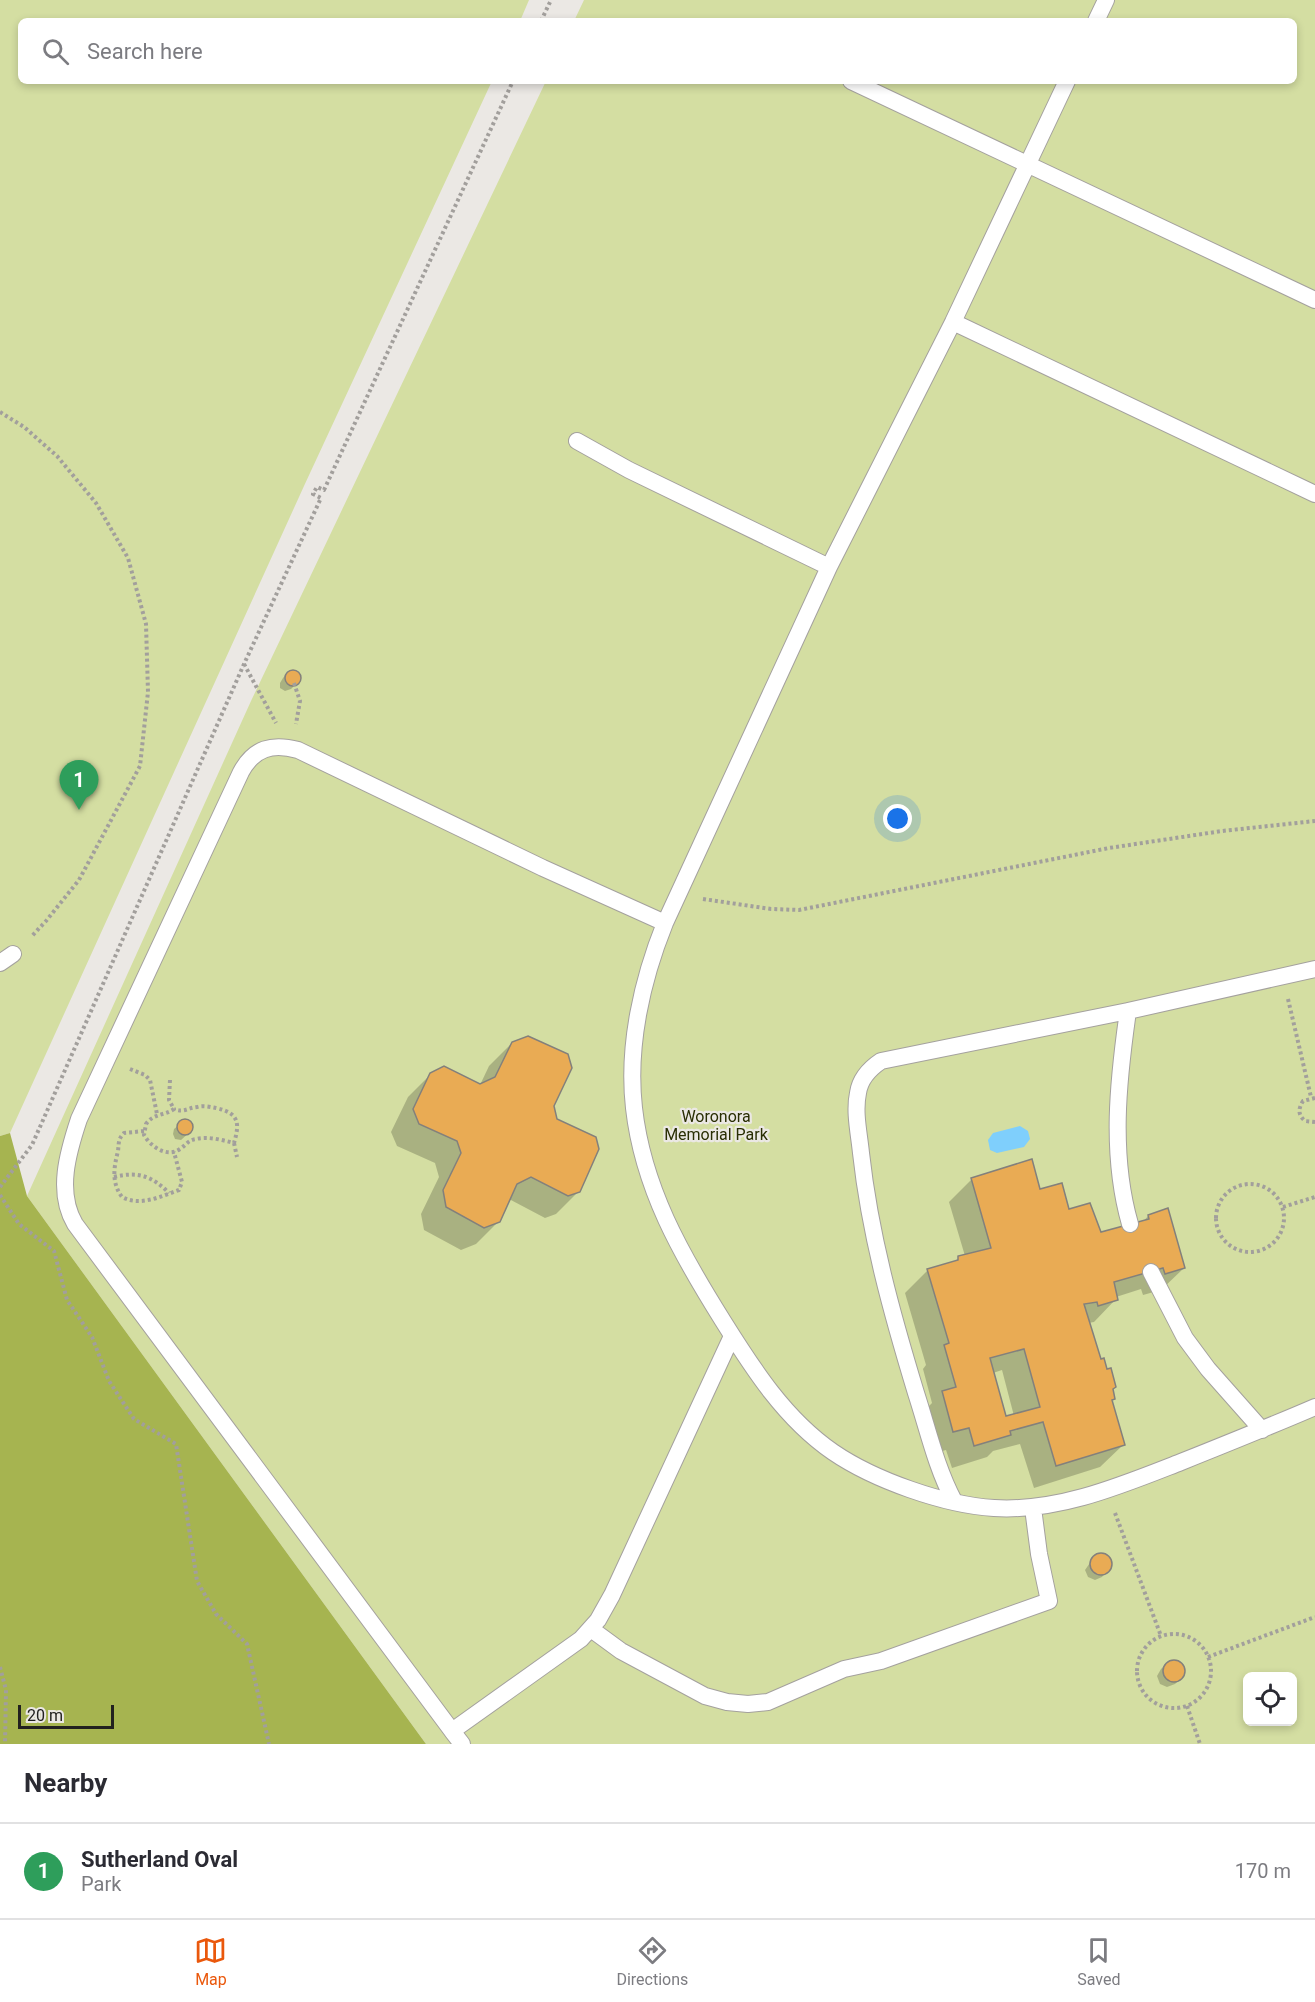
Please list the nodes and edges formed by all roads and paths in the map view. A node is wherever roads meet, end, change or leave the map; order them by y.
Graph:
1 (551, 0) edge
2 (1106, 0) edge
3 (542, 18) edge
4 (1097, 18) edge
5 (512, 84) edge
6 (857, 84) edge
7 (1066, 84) edge
8 (1028, 164) junction
9 (1315, 300) edge
10 (952, 322) junction
11 (0, 412) edge
12 (578, 441) dead end
13 (1315, 494) edge
14 (829, 567) junction
15 (244, 664) junction
16 (294, 683) dead end
17 (288, 748) junction
18 (1315, 821) edge
19 (678, 895) junction
20 (665, 923) junction
21 (7, 959) edge
22 (1315, 969) edge
23 (1282, 976) junction
24 (1128, 1011) junction
25 (108, 1057) junction
26 (170, 1080) dead end
27 (1313, 1097) edge
28 (174, 1109) junction
29 (157, 1114) junction
30 (1315, 1122) edge
31 (144, 1131) junction
32 (234, 1143) junction
33 (174, 1152) junction
34 (237, 1157) dead end
35 (114, 1177) junction
36 (0, 1187) edge
37 (170, 1193) junction
38 (0, 1194) edge
39 (1315, 1197) edge
40 (1282, 1207) junction
41 (1130, 1224) dead end
42 (1151, 1272) dead end
43 (732, 1335) junction
44 (1315, 1407) edge
45 (1262, 1430) junction
46 (1106, 1489) junction
47 (954, 1501) junction
48 (1034, 1508) junction
49 (1315, 1617) edge
50 (591, 1629) junction
51 (1161, 1636) junction
52 (1209, 1657) junction
53 (0, 1667) edge
54 (1186, 1706) junction
55 (457, 1737) edge
56 (5, 1744) edge
57 (269, 1744) edge
58 (1200, 1744) edge

1 - 3 path
2 - 4 lane
5 - 15 path
6 - 8 lane
7 - 8 lane
8 - 9 lane
8 - 10 lane
10 - 13 lane
10 - 14 lane
11 - 21 path
12 - 14 lane
14 - 19 lane
15 - 17 path
15 - 36 path
16 - 17 path
17 - 20 lane
17 - 25 lane
18 - 19 path
19 - 20 lane
20 - 43 lane
22 - 23 lane
23 - 24 lane
23 - 27 path
24 - 41 lane
24 - 47 lane
25 - 29 path
25 - 55 lane
26 - 28 path
27 - 30 path
28 - 29 path
28 - 32 path
29 - 31 path
31 - 33 path
31 - 35 path
32 - 33 path
32 - 34 path
33 - 37 path
35 - 37 path
35 - 37 path
38 - 57 path
39 - 40 path
40 - 40 path
42 - 45 lane
43 - 47 lane
43 - 50 lane
44 - 45 lane
45 - 46 lane
46 - 48 lane
46 - 51 path
47 - 48 lane
48 - 50 lane
49 - 52 path
50 - 55 lane
51 - 52 path
51 - 54 path
52 - 54 path
53 - 56 path
54 - 58 path

